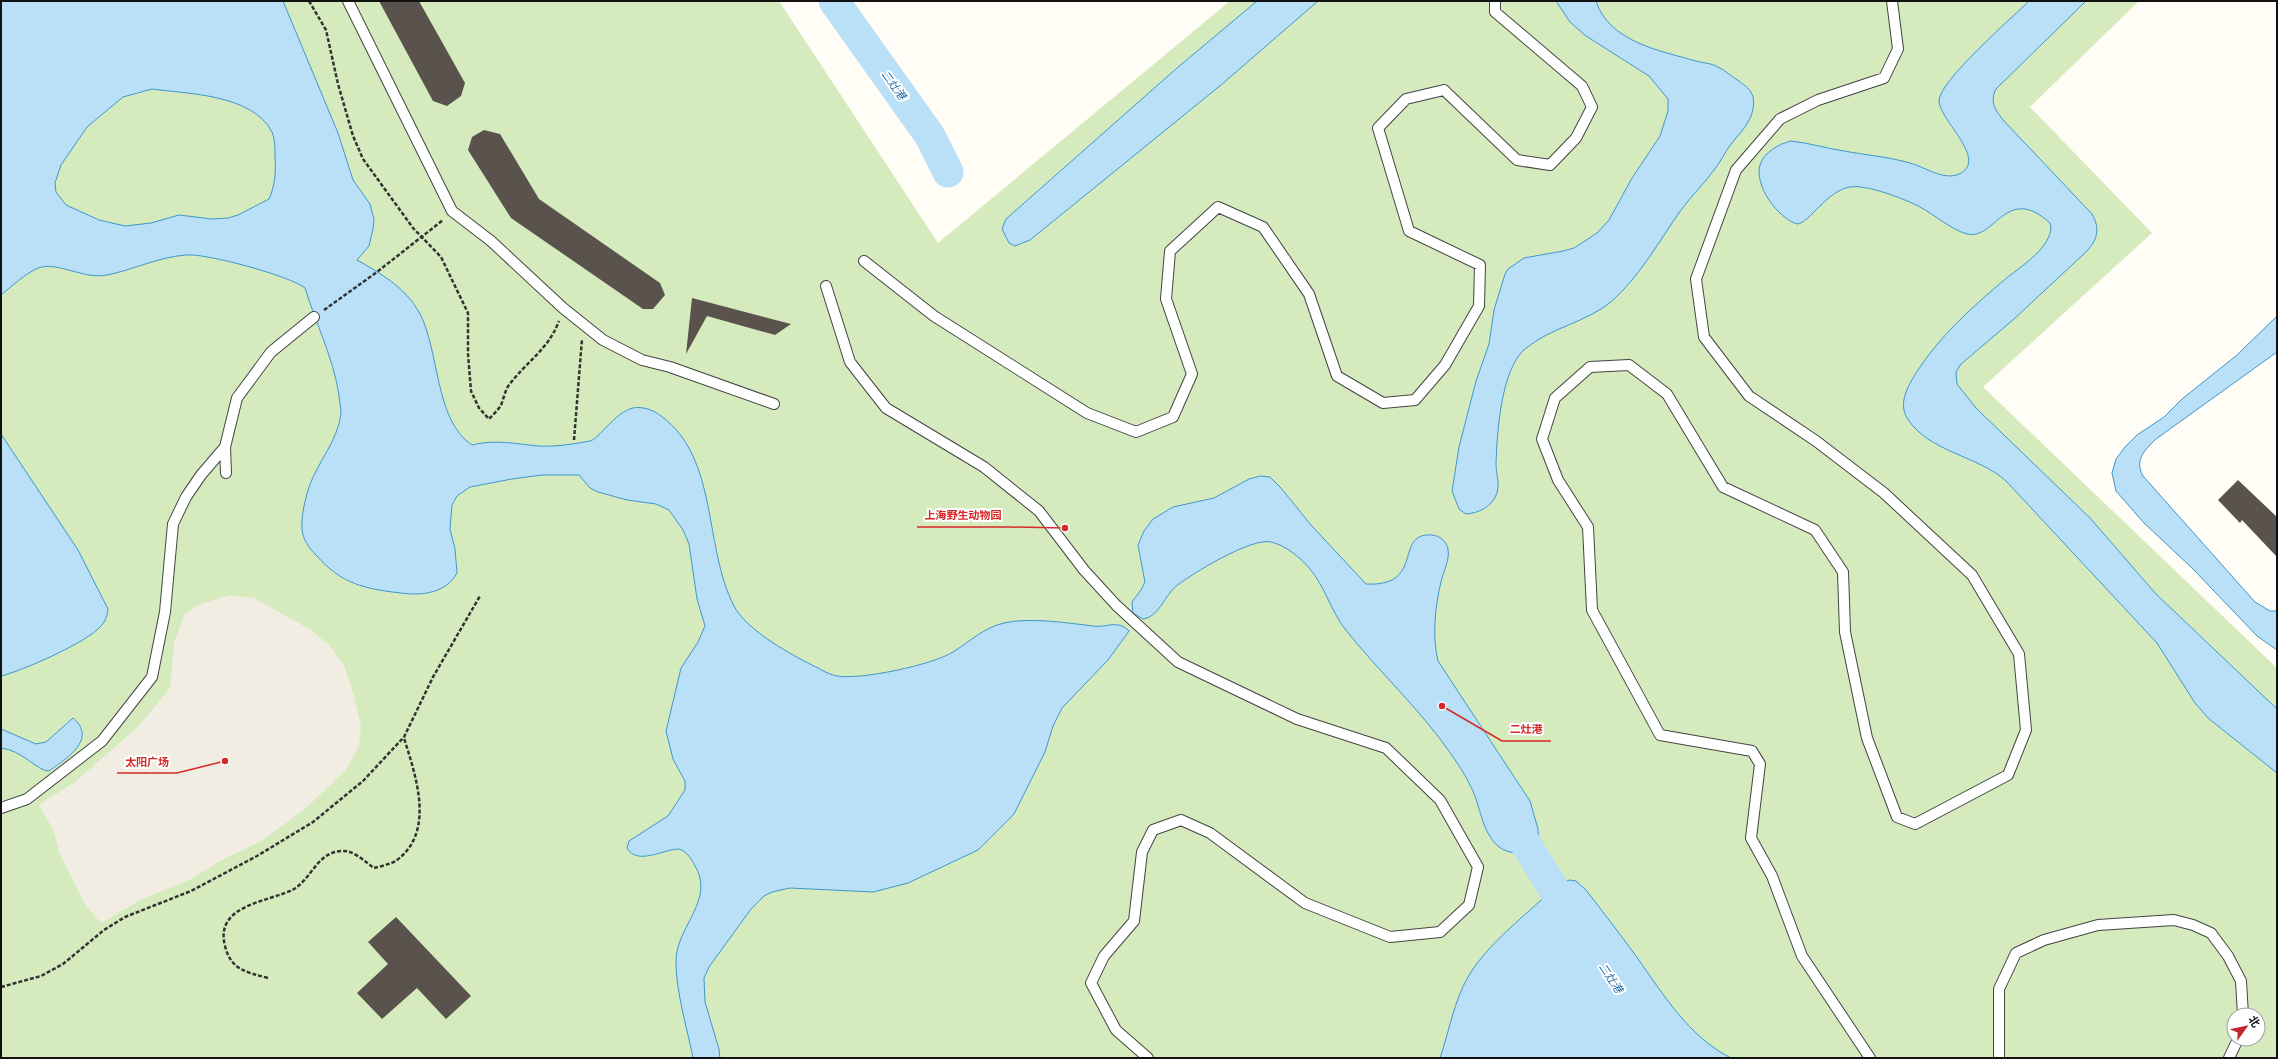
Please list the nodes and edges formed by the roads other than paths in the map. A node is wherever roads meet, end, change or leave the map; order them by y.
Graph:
1 (348, 1) edge
2 (1495, 1) edge
3 (1892, 1) edge
4 (864, 261) dead end
5 (826, 286) dead end
6 (314, 317) road end
7 (774, 404) dead end
8 (225, 447) junction
9 (226, 473) dead end
10 (1, 808) edge
11 (2242, 1007) edge
12 (2234, 1047) edge
13 (1148, 1058) edge
14 (1870, 1058) edge
15 (1999, 1058) edge
16 (2229, 1058) edge

1 - 7 lane
2 - 4 lane
3 - 14 lane
5 - 13 lane
6 - 8 lane
8 - 9 lane
8 - 10 lane
11 - 15 lane
12 - 16 lane

